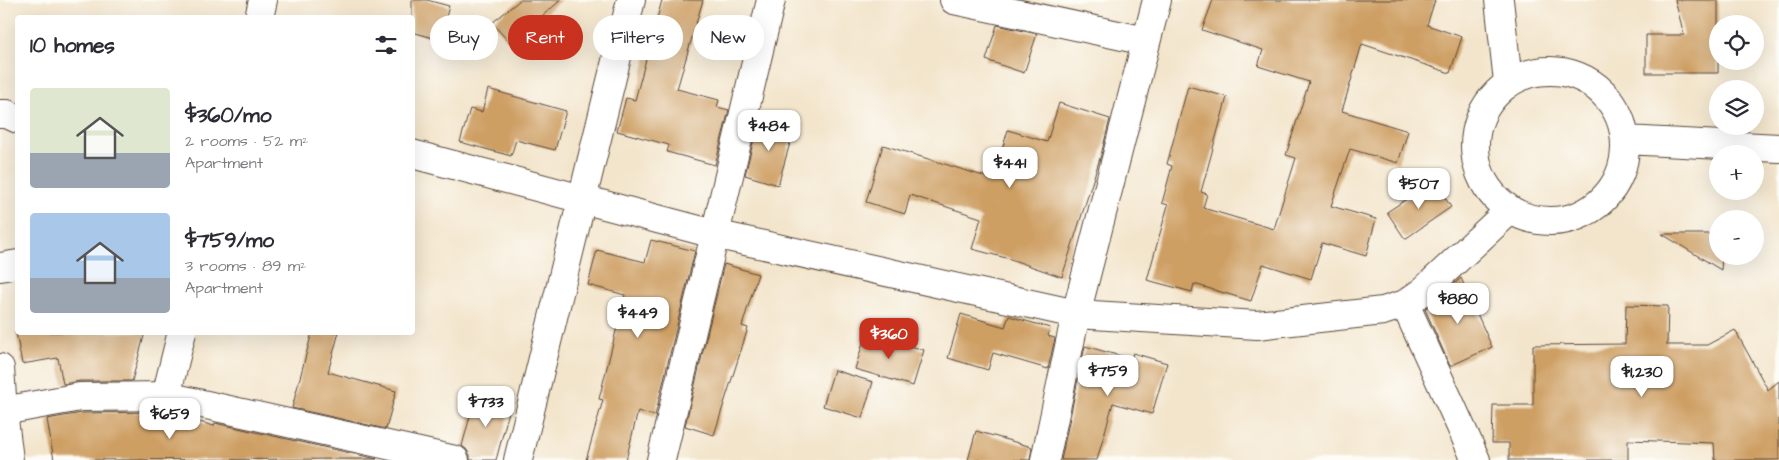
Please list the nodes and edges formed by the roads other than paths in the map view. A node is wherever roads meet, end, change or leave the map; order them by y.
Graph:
1 (263, 0) edge
2 (631, 0) edge
3 (771, 0) edge
4 (954, 0) edge
5 (1157, 0) edge
6 (1499, 0) edge
7 (260, 15) edge
8 (1146, 42) junction
9 (1508, 82) junction
10 (0, 114) edge
11 (15, 118) edge
12 (1625, 140) junction
13 (1779, 148) edge
14 (415, 155) edge
15 (581, 200) junction
16 (1510, 210) junction
17 (714, 234) junction
18 (15, 264) edge
19 (0, 267) edge
20 (1405, 304) junction
21 (1076, 314) junction
22 (181, 335) edge
23 (0, 368) edge
24 (166, 396) junction
25 (3, 411) junction
26 (9, 460) edge
27 (455, 460) edge
28 (518, 460) edge
29 (661, 460) edge
30 (1045, 460) edge
31 (1476, 460) edge

1 - 7 street
2 - 15 street
3 - 17 street
4 - 8 street
5 - 8 street
6 - 9 street
8 - 21 street
9 - 12 street
9 - 16 street
10 - 11 street
12 - 13 street
12 - 16 street
14 - 15 street
15 - 17 street
15 - 28 street
16 - 20 street
17 - 21 street
17 - 29 street
18 - 19 street
20 - 21 street
20 - 31 street
21 - 30 street
22 - 24 street
23 - 25 street
24 - 25 street
24 - 27 street
25 - 26 street

